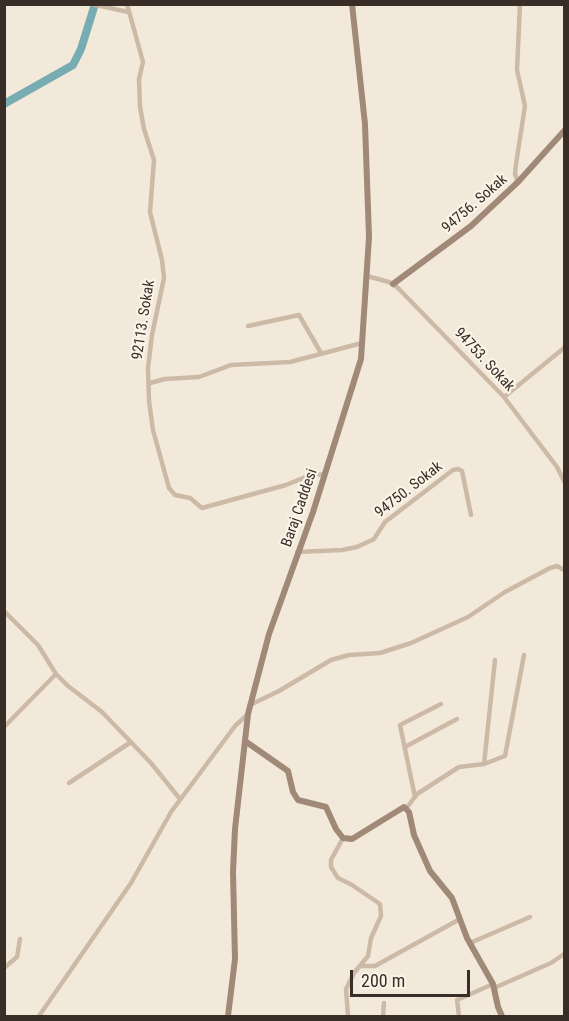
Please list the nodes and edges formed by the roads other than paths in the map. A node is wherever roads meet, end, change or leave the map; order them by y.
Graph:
1 (92, 4) edge
2 (127, 4) edge
3 (352, 4) edge
4 (520, 4) edge
5 (104, 6) edge
6 (128, 12) junction
7 (564, 131) edge
8 (518, 182) junction
9 (367, 276) junction
10 (393, 284) junction
11 (248, 326) dead end
12 (362, 343) junction
13 (564, 348) edge
14 (321, 352) junction
15 (150, 383) junction
16 (504, 397) junction
17 (325, 475) junction
18 (564, 481) edge
19 (471, 515) dead end
20 (297, 552) junction
21 (564, 570) edge
22 (4, 611) edge
23 (524, 655) dead end
24 (495, 660) dead end
25 (56, 674) junction
26 (441, 704) dead end
27 (250, 705) junction
28 (248, 714) junction
29 (457, 719) dead end
30 (4, 727) edge
31 (245, 741) junction
32 (131, 742) junction
33 (405, 747) junction
34 (484, 764) junction
35 (69, 783) dead end
36 (415, 797) junction
37 (180, 799) junction
38 (406, 809) junction
39 (343, 838) junction
40 (530, 917) dead end
41 (460, 919) junction
42 (20, 939) dead end
43 (470, 944) junction
44 (564, 954) edge
45 (361, 966) junction
46 (4, 968) edge
47 (494, 986) junction
48 (384, 1003) dead end
49 (39, 1017) edge
50 (228, 1017) edge
51 (348, 1017) edge
52 (383, 1017) edge
53 (459, 1017) edge
54 (502, 1017) edge

1 - 5 street
2 - 6 street, 92113. Sokak
3 - 9 main road, Baraj Caddesi
4 - 8 street
5 - 6 street
6 - 15 street, 92113. Sokak
7 - 8 main road, 94756. Sokak
8 - 10 main road, 94756. Sokak
9 - 10 street, 94753. Sokak
9 - 12 main road, Baraj Caddesi
10 - 16 street, 94753. Sokak
11 - 14 street
12 - 14 street
12 - 17 main road, Baraj Caddesi
13 - 16 street
14 - 15 street
15 - 17 street, 92113. Sokak
16 - 18 street, 94753. Sokak
17 - 20 main road, Baraj Caddesi
19 - 20 street, 94750. Sokak
20 - 27 main road, Baraj Caddesi
21 - 27 street
22 - 25 street
23 - 34 street
24 - 34 street
25 - 30 street
25 - 32 street
26 - 33 street
27 - 28 main road, Baraj Caddesi
28 - 31 main road, Baraj Caddesi
28 - 37 street
29 - 33 street
31 - 39 main road
31 - 50 main road, Baraj Caddesi
32 - 35 street
32 - 37 street
33 - 36 street
34 - 36 street
36 - 38 street
37 - 49 street
38 - 39 main road
38 - 41 main road
39 - 45 street
40 - 43 street
41 - 43 main road
41 - 45 street
42 - 46 street
43 - 47 main road
44 - 47 street
45 - 51 street
47 - 53 street
47 - 54 main road
48 - 52 street

